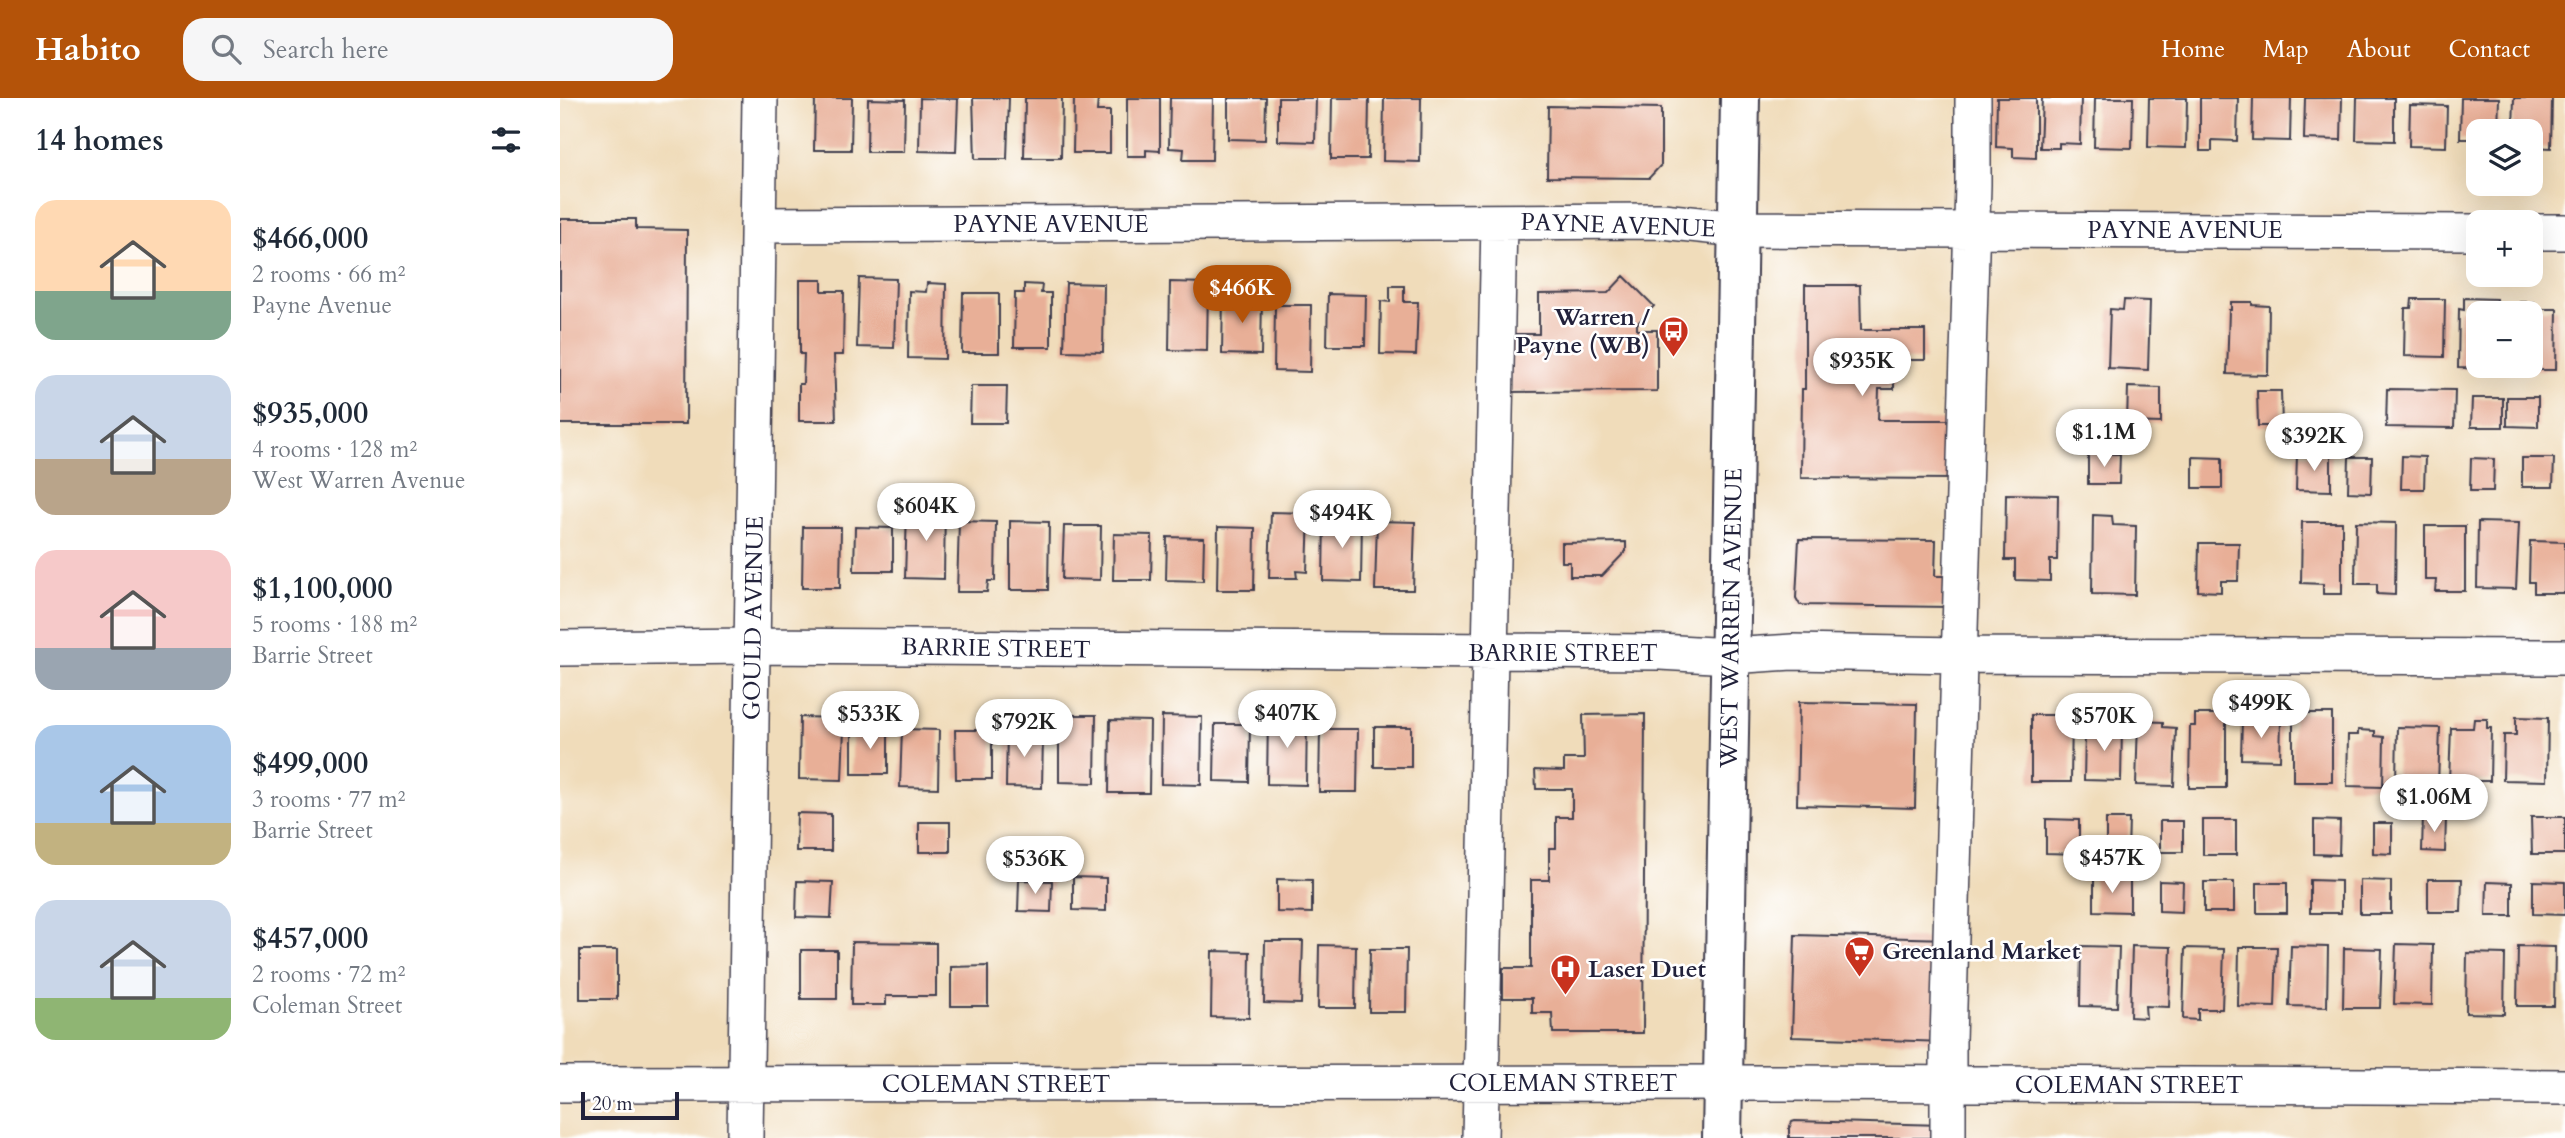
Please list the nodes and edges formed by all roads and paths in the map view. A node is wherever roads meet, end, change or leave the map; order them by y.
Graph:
1 (760, 98) edge
2 (1740, 98) edge
3 (1973, 98) edge
4 (1499, 222) junction
5 (758, 225) junction
6 (1738, 229) junction
7 (1971, 229) junction
8 (2466, 232) edge
9 (2543, 232) edge
10 (2565, 232) edge
11 (753, 646) junction
12 (560, 648) edge
13 (1490, 653) junction
14 (1959, 655) junction
15 (1730, 656) junction
16 (2565, 657) edge
17 (1481, 1083) junction
18 (1723, 1083) junction
19 (560, 1084) edge
20 (746, 1084) junction
21 (1948, 1084) junction
22 (2565, 1087) edge
23 (745, 1138) edge
24 (1480, 1138) edge
25 (1722, 1138) edge
26 (1948, 1138) edge

1 - 5 street, GOULD AVENUE
2 - 6 main road, WEST WARREN AVENUE
3 - 7 street
4 - 5 street, PAYNE AVENUE
4 - 6 street, PAYNE AVENUE
4 - 13 street
5 - 11 street, GOULD AVENUE
6 - 7 street, PAYNE AVENUE
6 - 15 main road, WEST WARREN AVENUE
7 - 8 street, PAYNE AVENUE
7 - 14 street
9 - 10 street
11 - 12 street, BARRIE STREET
11 - 13 street, BARRIE STREET
11 - 20 street, GOULD AVENUE
13 - 15 street, BARRIE STREET
13 - 17 street
14 - 15 street, BARRIE STREET
14 - 16 street, BARRIE STREET
14 - 21 street
15 - 18 main road, WEST WARREN AVENUE
17 - 18 street, COLEMAN STREET
17 - 20 street, COLEMAN STREET
17 - 24 street
18 - 21 street, COLEMAN STREET
18 - 25 main road, WEST WARREN AVENUE
19 - 20 street, COLEMAN STREET
20 - 23 street, GOULD AVENUE
21 - 22 street, COLEMAN STREET
21 - 26 street

